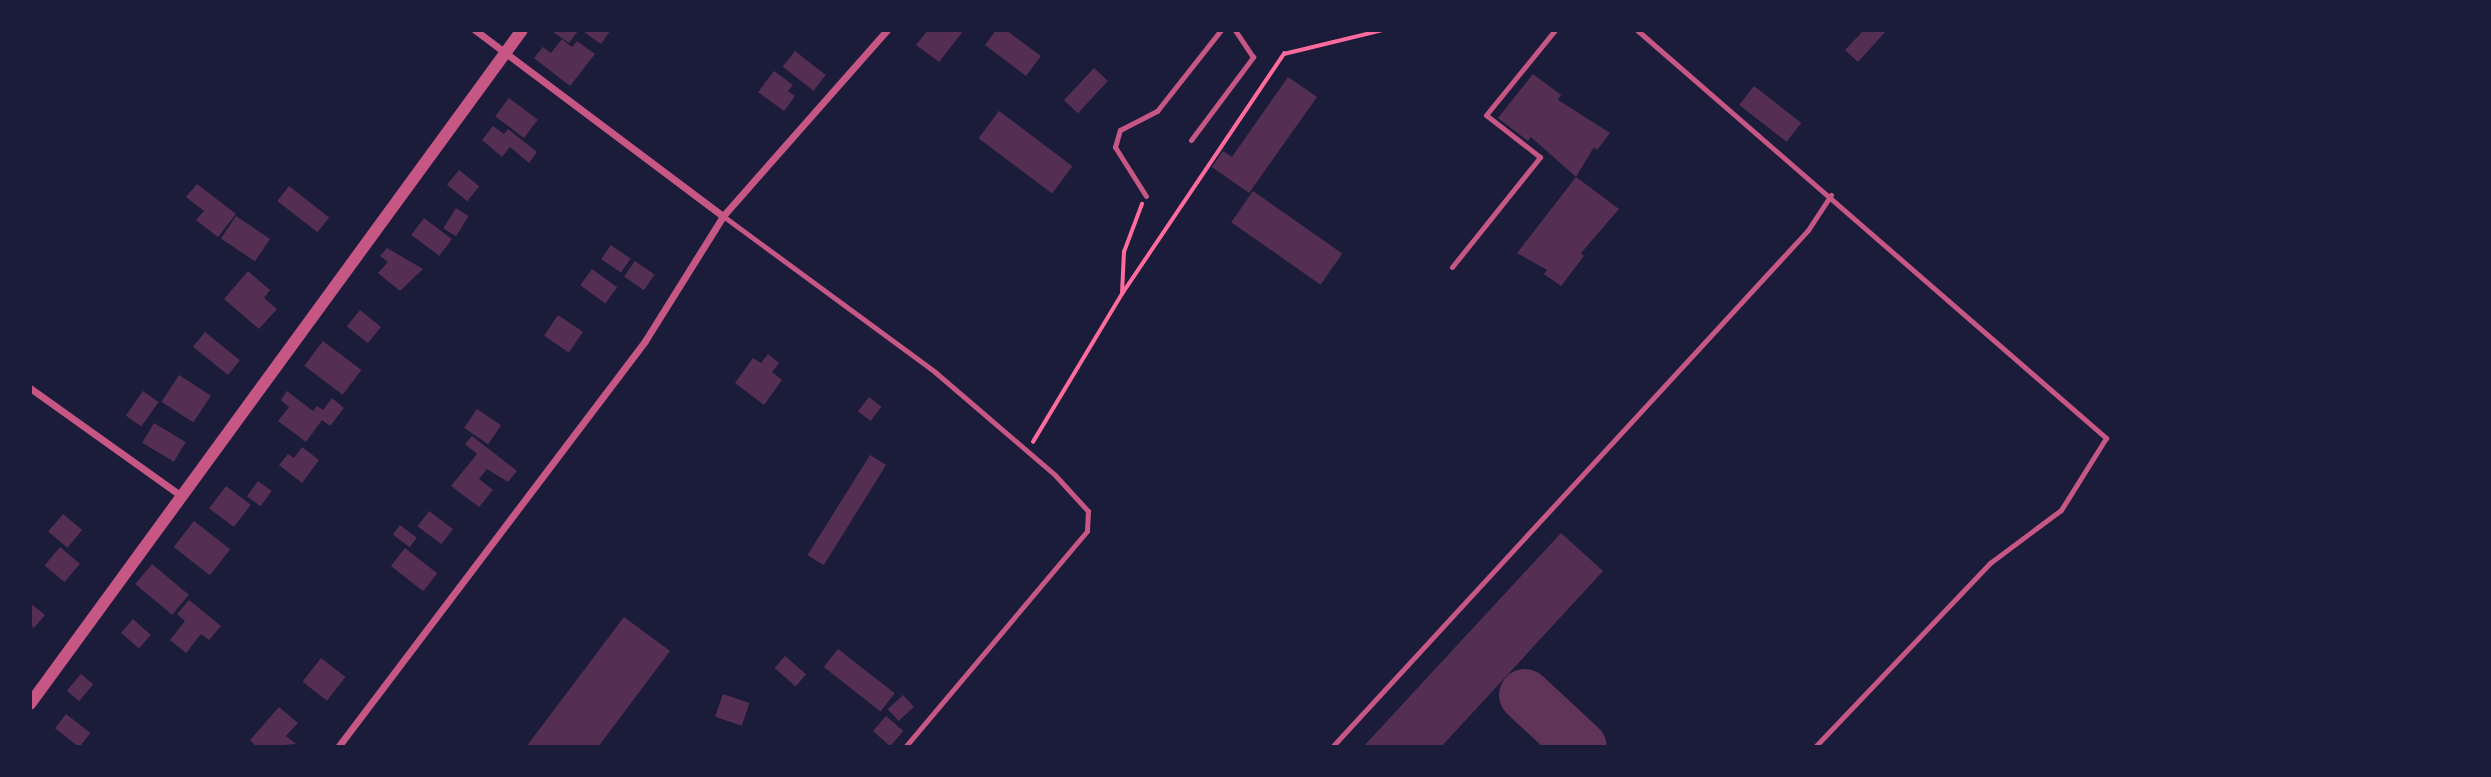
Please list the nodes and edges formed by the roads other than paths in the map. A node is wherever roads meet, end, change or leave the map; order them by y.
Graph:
1 (475, 30) edge
2 (522, 30) edge
3 (887, 30) edge
4 (1221, 30) edge
5 (1235, 30) edge
6 (1555, 30) edge
7 (1637, 30) edge
8 (505, 52) junction
9 (1191, 140) dead end
10 (1830, 195) junction
11 (1146, 196) road end
12 (723, 216) junction
13 (1452, 267) dead end
14 (30, 388) edge
15 (180, 495) junction
16 (30, 704) edge
17 (338, 747) edge
18 (905, 747) edge
19 (1332, 747) edge
20 (1815, 747) edge

1 - 8 street
2 - 8 street
3 - 12 street
4 - 11 lane
5 - 9 lane
6 - 13 lane
7 - 10 lane
8 - 12 street
8 - 15 street
10 - 19 lane
10 - 20 lane
12 - 17 street
12 - 18 lane
14 - 15 street
15 - 16 street

